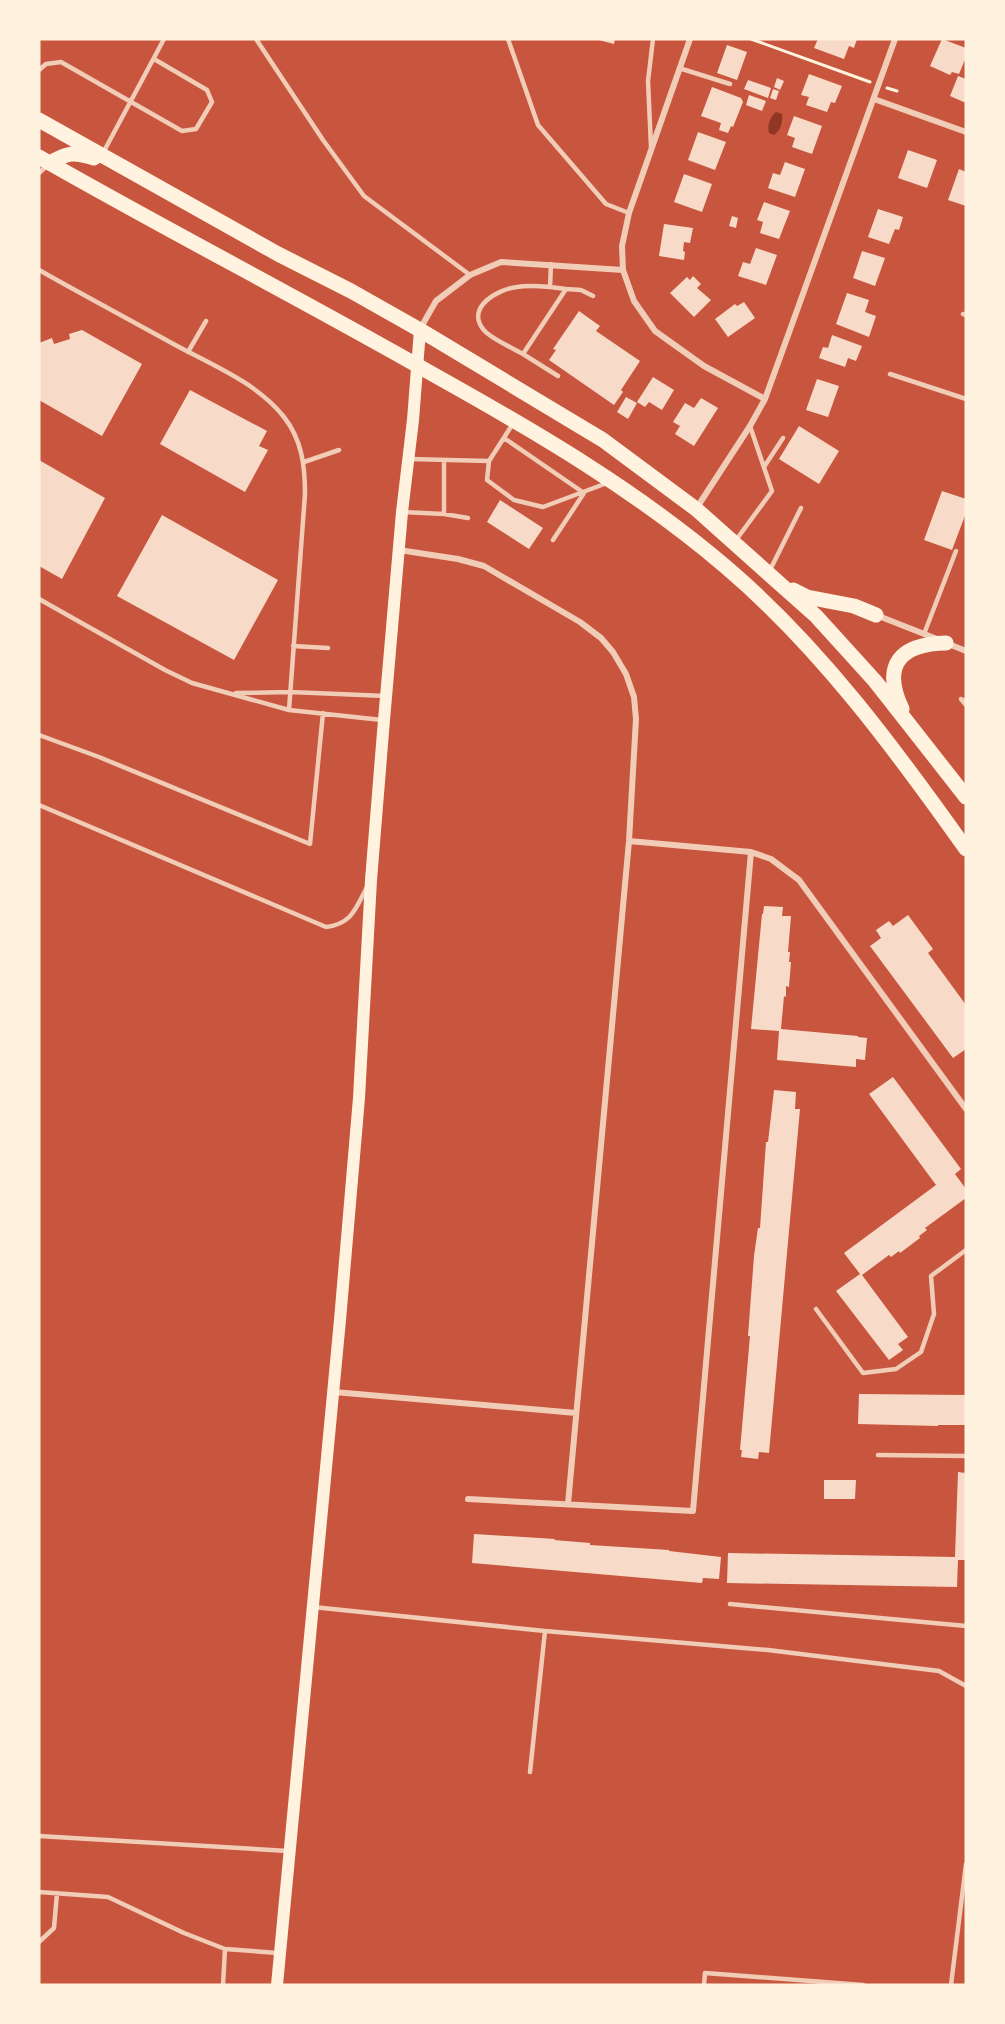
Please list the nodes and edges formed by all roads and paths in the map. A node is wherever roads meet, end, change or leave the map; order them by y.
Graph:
1 (164, 39) edge
2 (256, 39) edge
3 (508, 39) edge
4 (653, 39) edge
5 (690, 39) edge
6 (751, 39) edge
7 (896, 39) edge
8 (154, 58) junction
9 (679, 68) junction
10 (39, 70) edge
11 (730, 84) dead end
12 (879, 85) junction
13 (897, 91) dead end
14 (874, 99) junction
15 (131, 101) junction
16 (39, 120) edge
17 (966, 132) edge
18 (651, 150) junction
19 (102, 156) junction
20 (43, 164) edge
21 (117, 165) junction
22 (629, 213) junction
23 (551, 264) junction
24 (39, 270) edge
25 (623, 270) junction
26 (470, 275) junction
27 (550, 287) junction
28 (566, 289) junction
29 (593, 296) dead end
30 (206, 321) dead end
31 (420, 330) junction
32 (188, 352) junction
33 (523, 354) junction
34 (417, 365) junction
35 (890, 374) dead end
36 (558, 376) dead end
37 (765, 399) junction
38 (966, 399) edge
39 (516, 420) junction
40 (750, 426) junction
41 (504, 438) junction
42 (783, 438) dead end
43 (339, 450) dead end
44 (409, 459) junction
45 (444, 460) junction
46 (489, 461) junction
47 (304, 462) junction
48 (764, 467) junction
49 (613, 481) junction
50 (584, 493) junction
51 (801, 508) dead end
52 (696, 509) junction
53 (402, 512) junction
54 (444, 514) junction
55 (468, 518) dead end
56 (553, 540) dead end
57 (734, 543) junction
58 (399, 550) junction
59 (956, 551) dead end
60 (773, 578) junction
61 (39, 599) edge
62 (876, 615) joint
63 (924, 634) junction
64 (946, 643) junction
65 (293, 646) junction
66 (328, 648) dead end
67 (966, 650) edge
68 (290, 692) junction
69 (230, 693) junction
70 (386, 696) junction
71 (290, 710) junction
72 (323, 713) junction
73 (384, 720) junction
74 (910, 725) junction
75 (39, 735) edge
76 (966, 797) edge
77 (39, 805) edge
78 (629, 841) junction
79 (966, 849) edge
80 (751, 852) junction
81 (371, 880) junction
82 (966, 1109) edge
83 (966, 1250) edge
84 (816, 1310) dead end
85 (333, 1392) junction
86 (576, 1413) junction
87 (878, 1455) dead end
88 (966, 1456) edge
89 (468, 1499) dead end
90 (568, 1504) junction
91 (730, 1604) dead end
92 (313, 1606) junction
93 (966, 1626) edge
94 (545, 1631) junction
95 (966, 1686) edge
96 (530, 1772) dead end
97 (39, 1836) edge
98 (289, 1851) junction
99 (966, 1864) edge
100 (39, 1892) edge
101 (57, 1893) junction
102 (39, 1942) edge
103 (225, 1949) junction
104 (281, 1953) junction
105 (223, 1985) edge
106 (277, 1985) edge
107 (704, 1985) edge
108 (863, 1985) edge
109 (951, 1985) edge

1 - 8 lane
2 - 26 lane
3 - 22 lane
4 - 18 lane
5 - 9 street
6 - 12 path
7 - 12 street
8 - 15 lane
8 - 15 lane
9 - 11 lane
9 - 18 street
10 - 15 lane
12 - 13 path
12 - 14 street
14 - 17 street
14 - 37 street
15 - 19 lane
16 - 19 main road
18 - 22 street
19 - 21 main road
20 - 21 main road
20 - 34 main road
21 - 31 main road
22 - 25 street
23 - 25 street
23 - 26 street
23 - 27 lane
24 - 32 lane
25 - 37 street
26 - 31 street
27 - 28 lane
27 - 33 lane
28 - 29 lane
28 - 33 lane
30 - 32 lane
31 - 34 main road
31 - 52 main road
32 - 47 lane
33 - 36 lane
34 - 39 main road
34 - 44 main road
35 - 38 lane
37 - 40 street
39 - 41 lane
39 - 49 main road
40 - 48 lane
40 - 52 street
41 - 46 lane
41 - 50 lane
42 - 48 lane
43 - 47 lane
44 - 45 lane
44 - 53 main road
45 - 46 lane
45 - 54 lane
46 - 50 lane
47 - 65 lane
48 - 57 lane
49 - 50 lane
49 - 79 main road
50 - 56 lane
51 - 60 lane
52 - 57 main road
53 - 54 lane
53 - 58 main road
54 - 55 lane
57 - 60 main road
58 - 70 main road
58 - 78 street
59 - 63 lane
60 - 62 main road
60 - 74 main road
61 - 69 lane
62 - 63 street
63 - 64 street
64 - 67 street
64 - 74 main road
65 - 66 lane
65 - 68 lane
68 - 69 lane
68 - 70 lane
68 - 71 lane
69 - 71 lane
70 - 73 main road
71 - 72 lane
72 - 73 lane
72 - 75 lane
73 - 81 main road
74 - 76 main road
77 - 81 lane
78 - 80 street
78 - 86 street
80 - 82 street
80 - 90 street
81 - 85 main road
83 - 84 lane
85 - 86 street
85 - 92 main road
86 - 90 street
87 - 88 lane
89 - 90 street
91 - 93 lane
92 - 94 lane
92 - 98 main road
94 - 95 lane
94 - 96 lane
97 - 98 lane
98 - 104 main road
99 - 109 lane
100 - 101 lane
101 - 102 lane
101 - 103 lane
103 - 104 lane
103 - 105 lane
104 - 106 main road
107 - 108 lane

